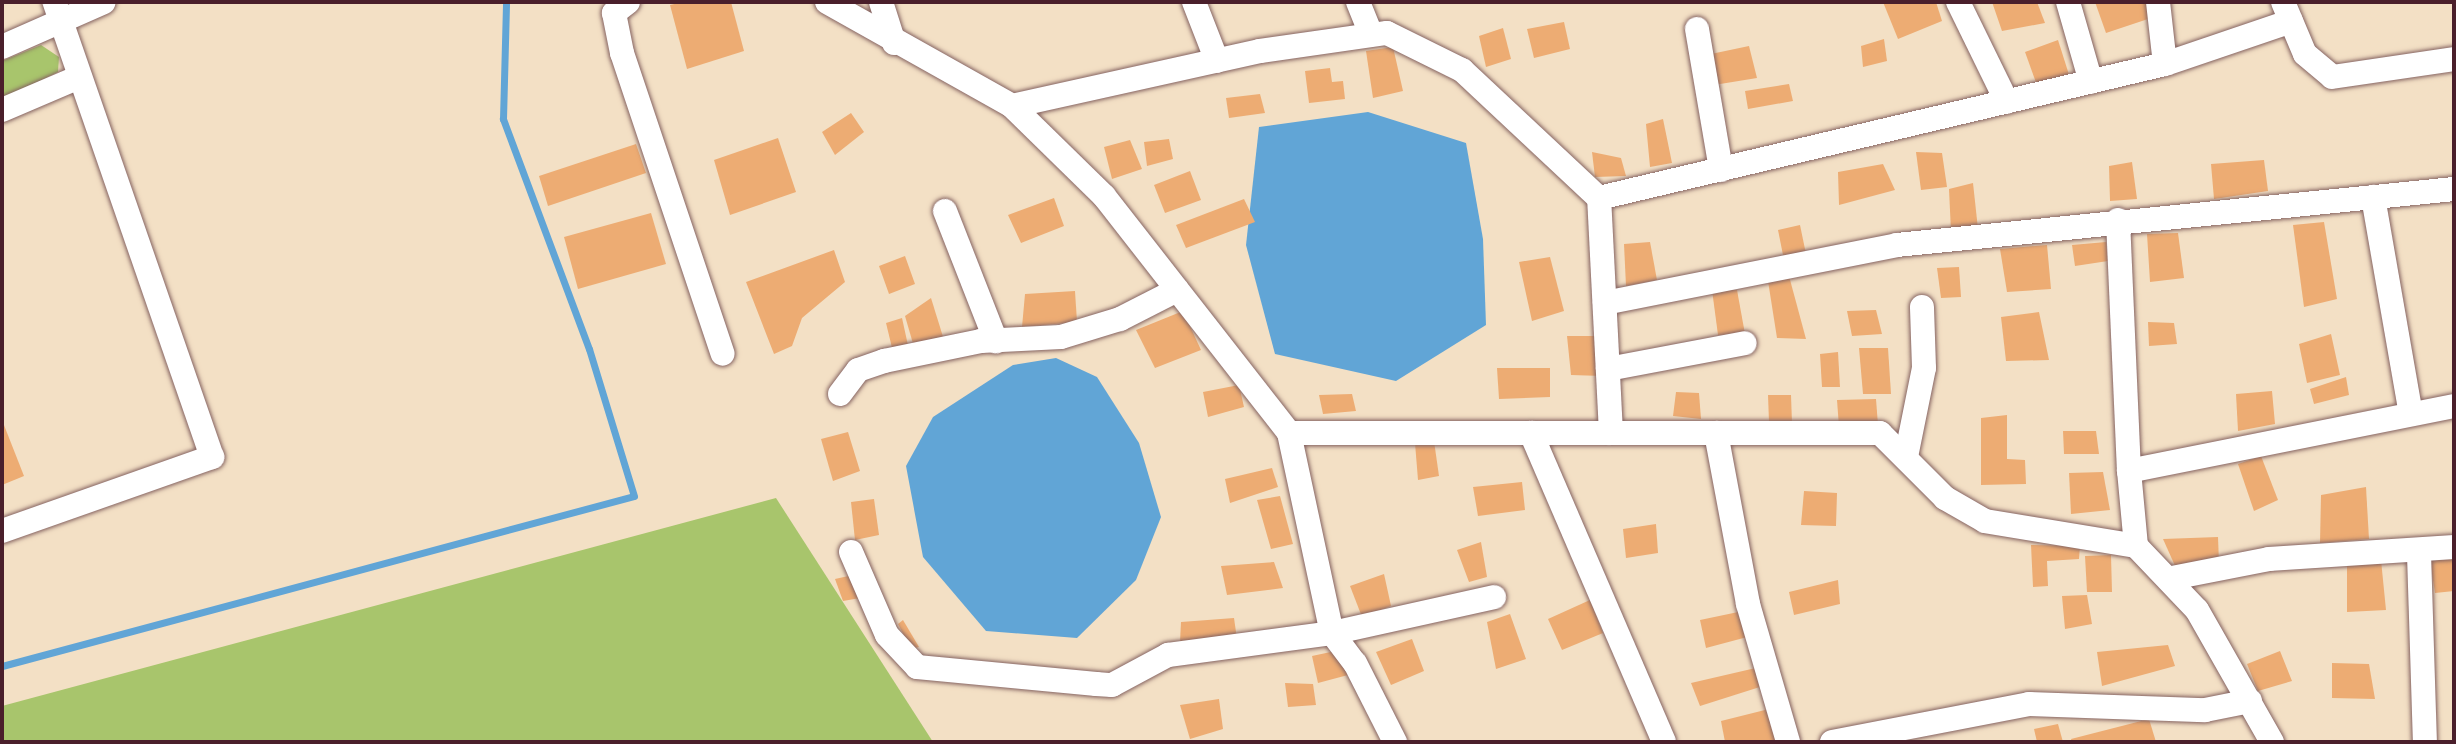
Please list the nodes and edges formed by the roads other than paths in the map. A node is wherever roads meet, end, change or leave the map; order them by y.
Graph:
1 (104, 2) edge
2 (628, 2) edge
3 (827, 2) edge
4 (881, 2) edge
5 (1194, 2) edge
6 (1358, 2) edge
7 (1958, 2) edge
8 (2068, 2) edge
9 (2158, 2) edge
10 (2287, 11) edge
11 (57, 12) edge
12 (1697, 29) dead end
13 (1371, 36) junction
14 (894, 43) junction
15 (2, 47) edge
16 (2454, 59) edge
17 (1217, 61) junction
18 (2165, 64) junction
19 (79, 77) junction
20 (2091, 82) junction
21 (2007, 102) junction
22 (1012, 106) junction
23 (2, 110) edge
24 (1721, 170) junction
25 (2454, 189) edge
26 (2373, 197) junction
27 (1599, 198) junction
28 (945, 211) dead end
29 (2118, 220) junction
30 (1177, 290) junction
31 (1605, 303) junction
32 (1922, 307) dead end
33 (996, 341) junction
34 (1745, 343) dead end
35 (723, 354) dead end
36 (1608, 369) junction
37 (839, 394) dead end
38 (2454, 406) edge
39 (2411, 414) junction
40 (1289, 433) junction
41 (1531, 433) junction
42 (1611, 433) junction
43 (1716, 433) junction
44 (1906, 457) junction
45 (2129, 471) junction
46 (2, 531) edge
47 (2136, 546) junction
48 (2454, 547) edge
49 (851, 552) dead end
50 (2419, 554) junction
51 (2172, 578) junction
52 (1494, 597) dead end
53 (1332, 633) junction
54 (2250, 701) junction
55 (1395, 742) edge
56 (1664, 742) edge
57 (1788, 742) edge
58 (1832, 742) edge
59 (2272, 742) edge
60 (2425, 742) edge

1 - 11 street
2 - 35 street
3 - 14 street
4 - 14 street
5 - 17 street
6 - 13 street
7 - 21 street
8 - 20 street
9 - 18 street
10 - 16 street
10 - 18 street
11 - 15 street
11 - 19 street
12 - 24 street
13 - 17 street
13 - 27 street
14 - 22 street
17 - 22 street
18 - 20 street
19 - 23 street
19 - 46 street
20 - 21 street
21 - 24 street
22 - 30 street
24 - 27 street
25 - 26 street
26 - 29 street
26 - 39 street
27 - 31 street
28 - 33 street
29 - 31 street
29 - 45 street
30 - 33 street
30 - 40 street
31 - 36 street
32 - 44 street
33 - 37 street
34 - 36 street
36 - 42 street
38 - 39 street
39 - 45 street
40 - 41 street
40 - 53 street
41 - 42 street
41 - 56 street
42 - 43 street
43 - 44 street
43 - 57 street
44 - 47 street
45 - 47 street
47 - 51 street
48 - 50 street
49 - 53 street
50 - 51 street
50 - 60 street
51 - 54 street
52 - 53 street
53 - 55 street
54 - 58 street
54 - 59 street

